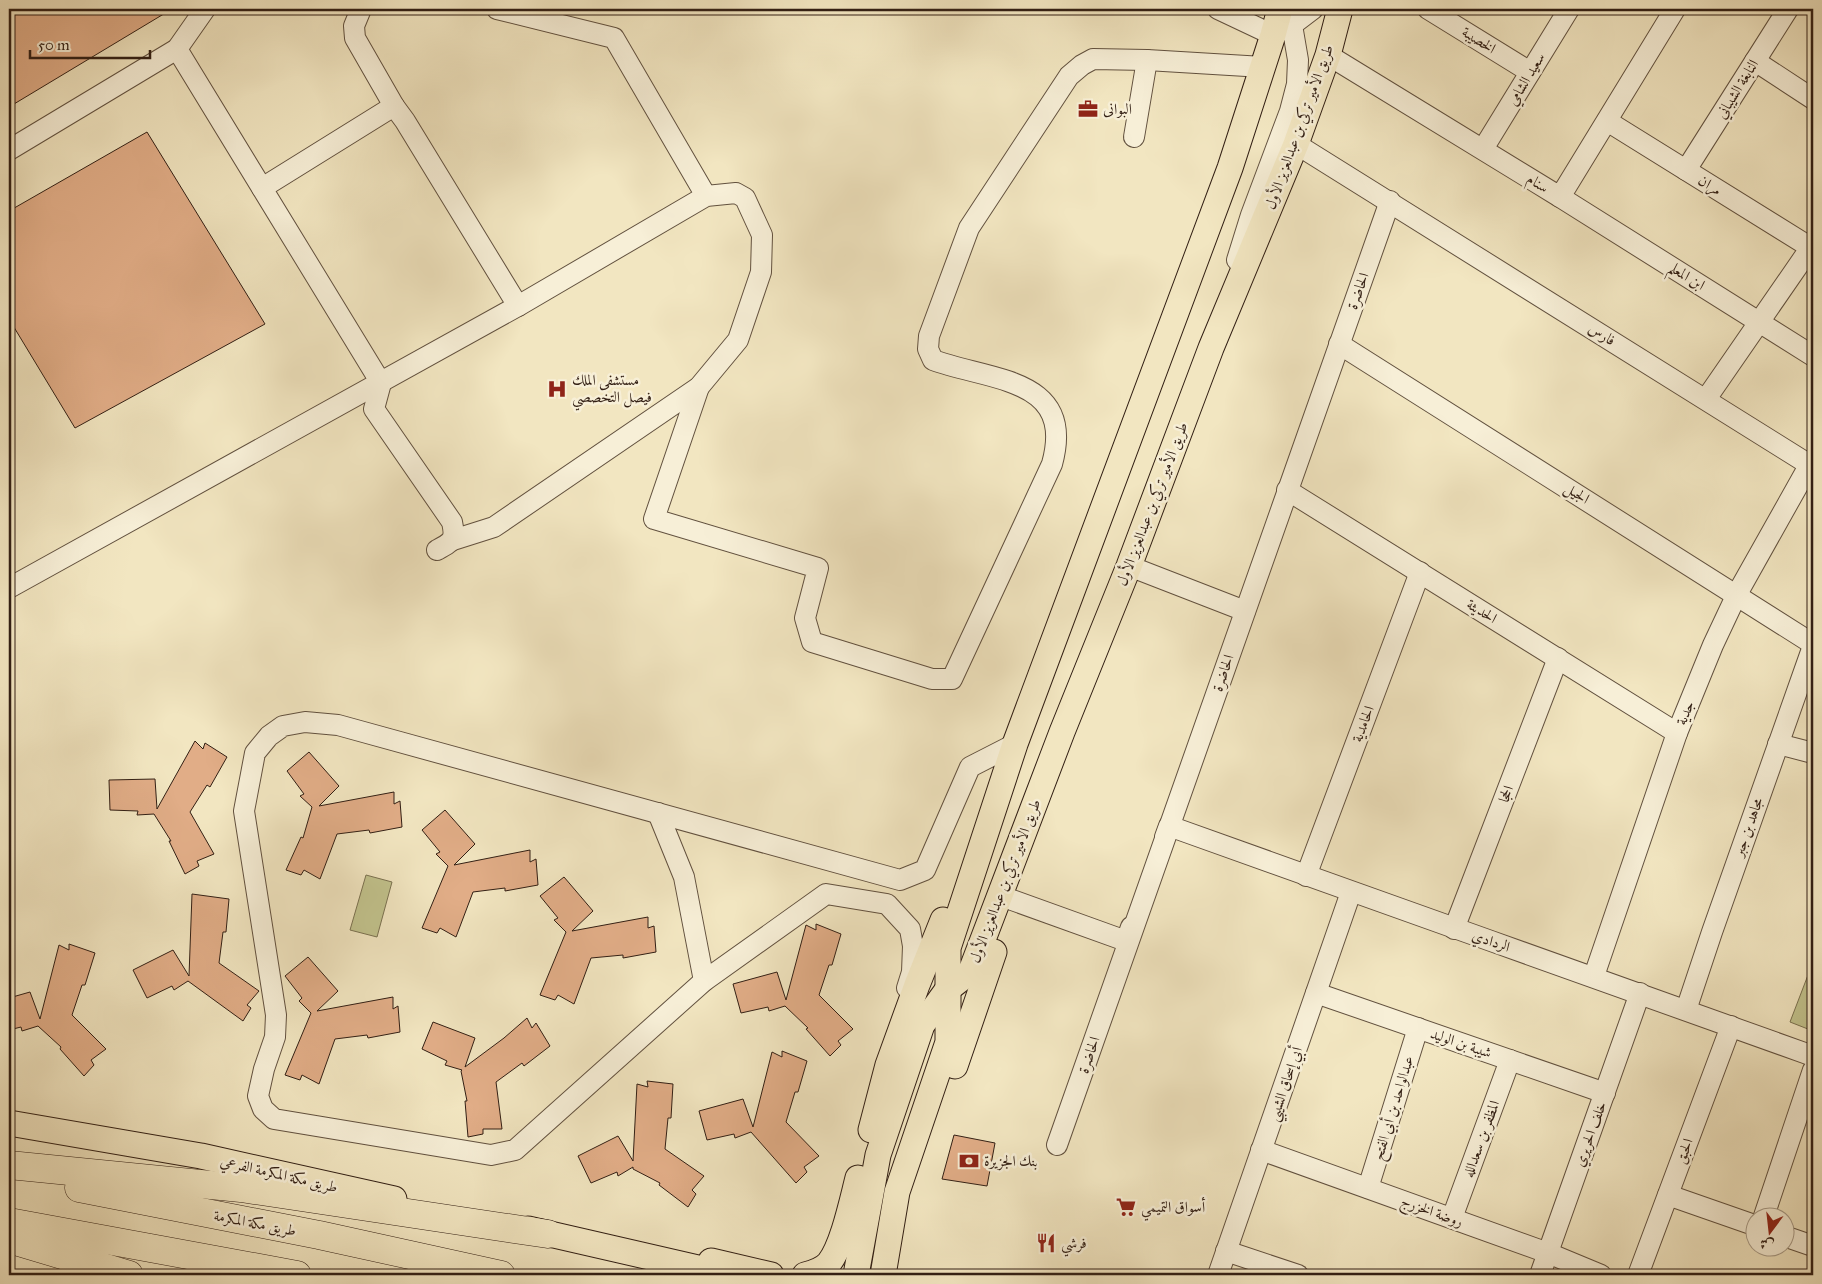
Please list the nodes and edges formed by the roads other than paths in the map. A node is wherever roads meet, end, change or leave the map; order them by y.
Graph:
1 (205, 9) edge
2 (361, 9) edge
3 (497, 9) edge
4 (1218, 9) edge
5 (1312, 9) edge
6 (1340, 9) edge
7 (1428, 9) edge
8 (1569, 9) edge
9 (1675, 9) edge
10 (1788, 9) edge
11 (1282, 20) edge
12 (177, 49) junction
13 (1328, 55) junction
14 (1147, 60) junction
15 (1755, 61) junction
16 (1263, 67) junction
17 (1530, 72) junction
18 (1813, 99) edge
19 (394, 106) junction
20 (1607, 121) junction
21 (1134, 137) dead end
22 (1296, 144) junction
23 (1483, 149) junction
24 (9, 150) edge
25 (1686, 170) junction
26 (262, 188) junction
27 (706, 196) junction
28 (1560, 197) junction
29 (1390, 201) junction
30 (1812, 248) edge
31 (518, 306) junction
32 (1760, 322) junction
33 (1339, 344) junction
34 (1211, 348) junction
35 (1813, 356) edge
36 (381, 383) junction
37 (699, 387) junction
38 (1706, 399) junction
39 (1811, 466) edge
40 (1287, 490) junction
41 (1129, 566) junction
42 (1420, 572) junction
43 (9, 588) edge
44 (1737, 594) junction
45 (1245, 611) junction
46 (1813, 645) edge
47 (1558, 658) junction
48 (1062, 732) junction
49 (1677, 733) junction
50 (1015, 744) junction
51 (1778, 744) junction
52 (1813, 753) edge
53 (658, 813) junction
54 (1169, 826) junction
55 (1306, 876) junction
56 (1351, 892) junction
57 (1012, 900) junction
58 (1454, 929) junction
59 (1594, 976) junction
60 (704, 981) junction
61 (948, 989) junction
62 (1316, 993) junction
63 (1640, 993) junction
64 (1686, 1010) junction
65 (1730, 1026) junction
66 (1418, 1028) junction
67 (1813, 1056) edge
68 (1510, 1060) junction
69 (888, 1065) junction
70 (1813, 1070) edge
71 (1605, 1093) junction
72 (9, 1123) edge
73 (1057, 1145) dead end
74 (1262, 1150) junction
75 (9, 1165) edge
76 (9, 1174) edge
77 (1368, 1188) junction
78 (1668, 1195) junction
79 (1767, 1206) edge
80 (1452, 1218) junction
81 (9, 1222) edge
82 (1744, 1222) edge
83 (548, 1234) junction
84 (9, 1239) edge
85 (1794, 1239) edge
86 (1813, 1246) edge
87 (1226, 1251) junction
88 (1548, 1253) junction
89 (129, 1275) edge
90 (297, 1275) edge
91 (501, 1275) edge
92 (690, 1275) edge
93 (728, 1275) edge
94 (771, 1275) edge
95 (805, 1275) edge
96 (856, 1275) edge
97 (883, 1275) edge
98 (901, 1275) edge
99 (1218, 1275) edge
100 (1298, 1275) edge
101 (1540, 1275) edge
102 (1601, 1275) edge
103 (1638, 1275) edge

1 - 12 street
2 - 19 street
3 - 27 street
4 - 11 street
5 - 11 street
6 - 13 main road, طريق الأمير تركي بن عبدالعزيز الأول
7 - 17 street, الخصيبة
8 - 17 street, سعيد الشامي
9 - 20 street, سنام
10 - 15 street, النابغة الشيباني
11 - 16 main road, طريق الأمير تركي بن عبدالعزيز الأول
11 - 34 street
12 - 24 street
12 - 26 street
13 - 22 main road, طريق الأمير تركي بن عبدالعزيز الأول
13 - 23 street, سنام
14 - 16 street
14 - 21 street
14 - 37 street
15 - 18 street
15 - 25 street, النابغة الشيباني
16 - 50 main road, طريق الأمير تركي بن عبدالعزيز الأول
17 - 23 street, سعيد الشامي
19 - 26 street
19 - 31 street
20 - 25 street, مران
20 - 28 street, سنام
22 - 29 street, فارس
22 - 34 main road, طريق الأمير تركي بن عبدالعزيز الأول
23 - 28 street, سنام
25 - 30 street, مران
26 - 36 street
27 - 31 street
27 - 37 street
28 - 32 street, ابن المعلم
29 - 33 street, الحاضرة
29 - 38 street, فارس
30 - 32 street
31 - 36 street
32 - 35 street, ابن المعلم
32 - 38 street
33 - 40 street, الحاضرة
33 - 44 street, الجيل
34 - 41 main road, طريق الأمير تركي بن عبدالعزيز الأول
36 - 37 street
36 - 43 street
38 - 39 street, فارس
39 - 44 street, جدية
40 - 42 street, الحديثة
40 - 45 street, الحاضرة
41 - 45 street
41 - 48 main road, طريق الأمير تركي بن عبدالعزيز الأول
42 - 47 street, الحديثة
42 - 55 street, الحامدية
44 - 46 street, الجيل
44 - 49 street, جدية
45 - 54 street, الحاضرة
46 - 51 street, مجاهد بن جبر
47 - 49 street, الحديثة
47 - 58 street, الحجا
48 - 57 main road
48 - 61 main road, طريق الأمير تركي بن عبدالعزيز الأول
49 - 59 street, جدية
50 - 53 street
50 - 61 main road, طريق الأمير تركي بن عبدالعزيز الأول
50 - 69 main road
51 - 52 street
51 - 64 street, مجاهد بن جبر
53 - 60 street
53 - 60 street
54 - 55 street, الردادي
54 - 57 street
54 - 73 street, الحاضرة
55 - 56 street, الردادي
56 - 58 street, الردادي
56 - 62 street, أبي إسحاق الشيبي
57 - 98 main road
58 - 59 street, الردادي
59 - 63 street, الردادي
60 - 69 street
61 - 96 main road, طريق الأمير تركي بن عبدالعزيز الأول
61 - 97 main road, طريق الأمير تركي بن عبدالعزيز الأول
62 - 66 street, شيبة بن الوليد
62 - 74 street, أبي إسحاق الشيبي
63 - 64 street, الردادي
63 - 71 street, خلف الحريري
64 - 65 street, الردادي
65 - 67 street, الردادي
65 - 78 street, الحبق
66 - 68 street, شيبة بن الوليد
66 - 77 street, عبدالواحد بن أبي الفتح
68 - 71 street, شيبة بن الوليد
68 - 80 street, المظفر بن سعدالله
69 - 95 main road
70 - 79 street
71 - 88 street, خلف الحريري
72 - 83 main road, طريق مكة المكرمة الفرعي
74 - 77 street, روضة الخزرج
74 - 87 street, أبي إسحاق الشيبي
75 - 83 highway
76 - 91 highway, طريق مكة المكرمة
77 - 80 street, روضة الخزرج
78 - 82 street
78 - 103 street, الحبق
80 - 88 street, روضة الخزرج
81 - 90 highway
83 - 92 main road
83 - 93 main road
83 - 94 main road
84 - 89 highway
85 - 86 street
87 - 99 street, أبي إسحاق الشيبي
87 - 100 street
88 - 101 street, خلف الحريري
88 - 102 street, روضة الخزرج

